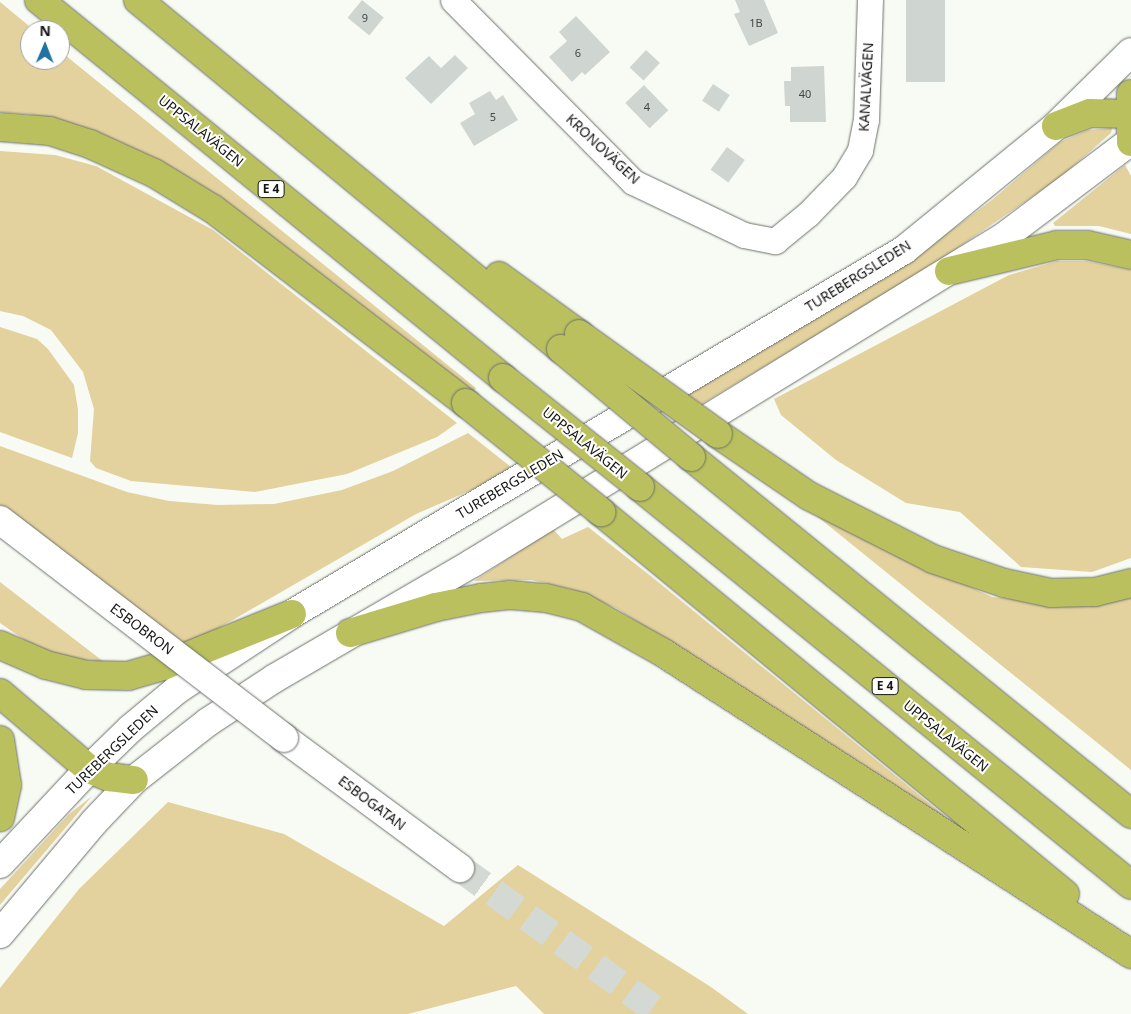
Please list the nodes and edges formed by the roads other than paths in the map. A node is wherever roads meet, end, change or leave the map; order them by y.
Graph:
1 (40, 0) edge
2 (138, 0) edge
3 (452, 0) edge
4 (870, 0) edge
5 (1131, 52) edge
6 (1130, 107) edge
7 (1056, 126) junction
8 (0, 127) edge
9 (1131, 141) edge
10 (808, 214) joint
11 (1131, 255) edge
12 (950, 271) junction
13 (570, 342) junction
14 (0, 520) edge
15 (1131, 583) edge
16 (292, 614) junction
17 (350, 633) junction
18 (0, 645) edge
19 (0, 693) edge
20 (284, 738) joint
21 (0, 740) edge
22 (89, 769) junction
23 (134, 780) junction
24 (1131, 814) edge
25 (0, 817) edge
26 (0, 864) edge
27 (460, 868) tunnel mouth
28 (1131, 885) edge
29 (0, 934) edge
30 (1131, 948) edge
31 (1131, 954) edge

1 - 28 highway, UPPSALAVÄGEN / E 4, bridge
2 - 13 highway
3 - 10 street, KRONOVÄGEN
4 - 10 street, KANALVÄGEN
5 - 7 main road, TUREBERGSLEDEN
6 - 7 highway
6 - 9 highway
7 - 16 main road, TUREBERGSLEDEN
8 - 30 highway, bridge
9 - 12 main road
11 - 12 highway
12 - 17 main road
13 - 15 highway, bridge
13 - 24 highway, bridge
14 - 20 main road, ESBOBRON, bridge
16 - 18 highway
16 - 22 main road, TUREBERGSLEDEN
17 - 23 main road
17 - 31 highway
19 - 22 highway
20 - 27 main road, ESBOGATAN
21 - 25 highway
22 - 23 highway
22 - 26 main road, TUREBERGSLEDEN
23 - 29 main road

